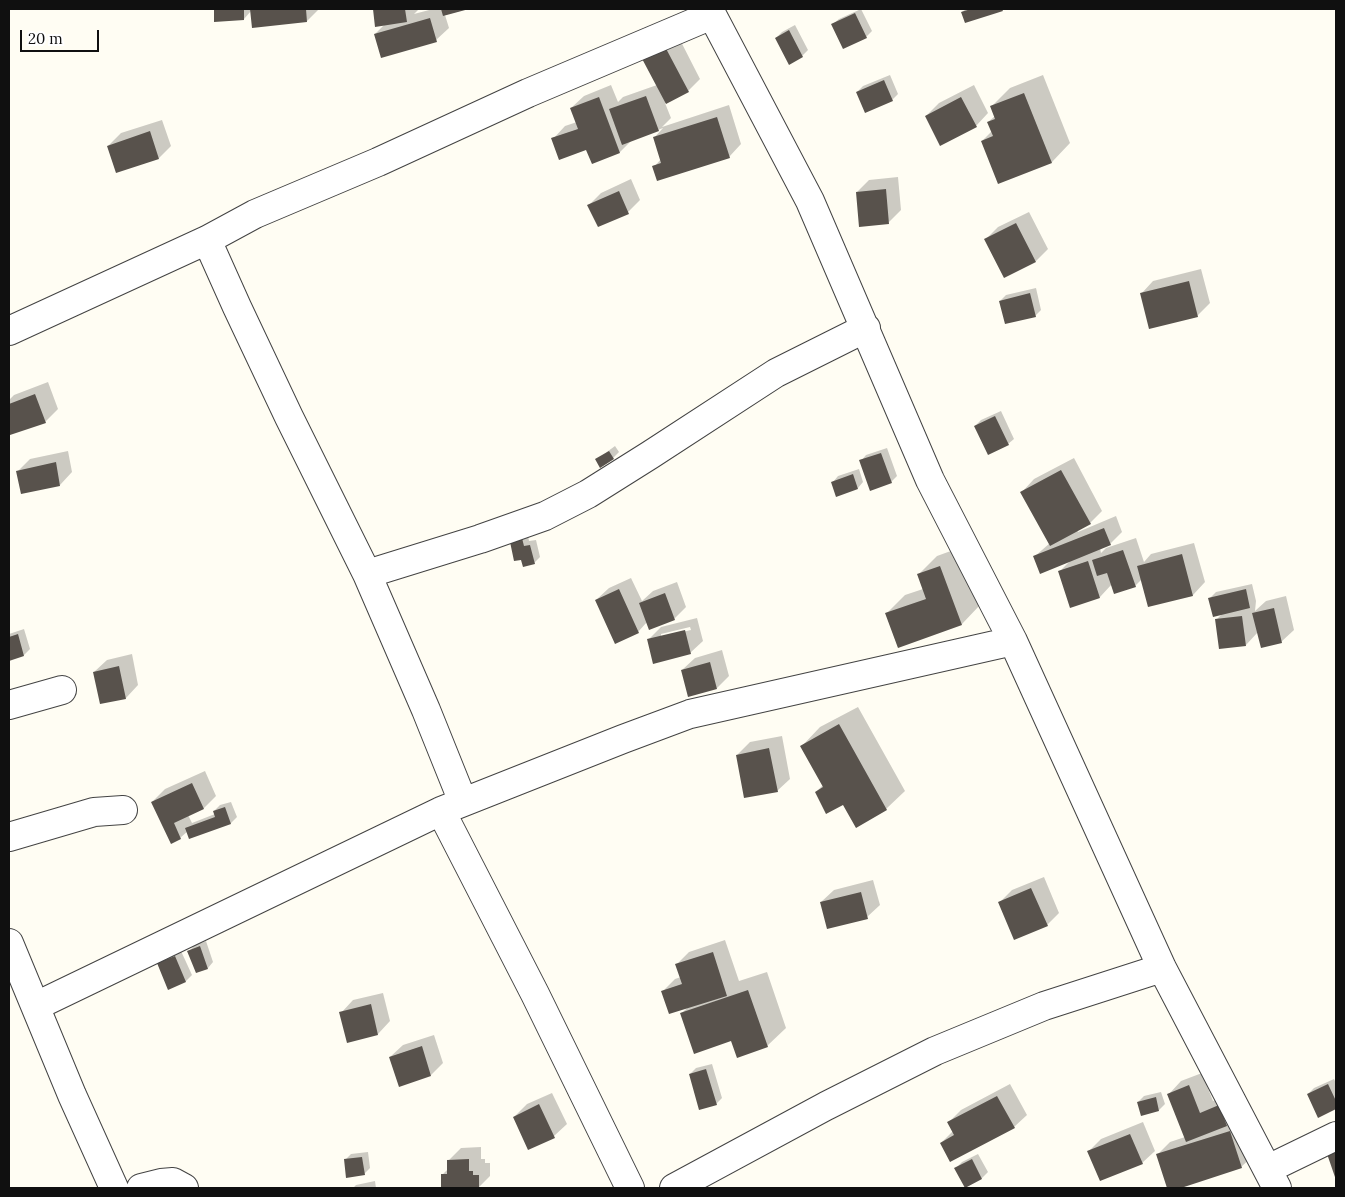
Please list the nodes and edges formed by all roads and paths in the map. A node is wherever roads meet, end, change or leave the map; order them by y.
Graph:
1 (710, 12) edge
2 (207, 240) junction
3 (866, 328) junction
4 (9, 331) edge
5 (367, 574) junction
6 (1013, 641) junction
7 (62, 690) dead end
8 (9, 705) edge
9 (452, 807) junction
10 (123, 810) dead end
11 (9, 838) edge
12 (9, 943) edge
13 (1162, 968) junction
14 (36, 1006) junction
15 (1336, 1136) edge
16 (1272, 1179) edge
17 (114, 1188) edge
18 (141, 1188) edge
19 (184, 1188) edge
20 (630, 1188) edge
21 (674, 1188) edge

1 - 2 street
1 - 3 street
2 - 4 street
2 - 5 street
3 - 5 street
3 - 6 street
5 - 9 street
6 - 9 street
6 - 13 street
7 - 8 street
9 - 14 street
9 - 20 street
10 - 11 street
12 - 14 street
13 - 16 street
13 - 21 street
14 - 17 street
15 - 16 street
18 - 19 street

